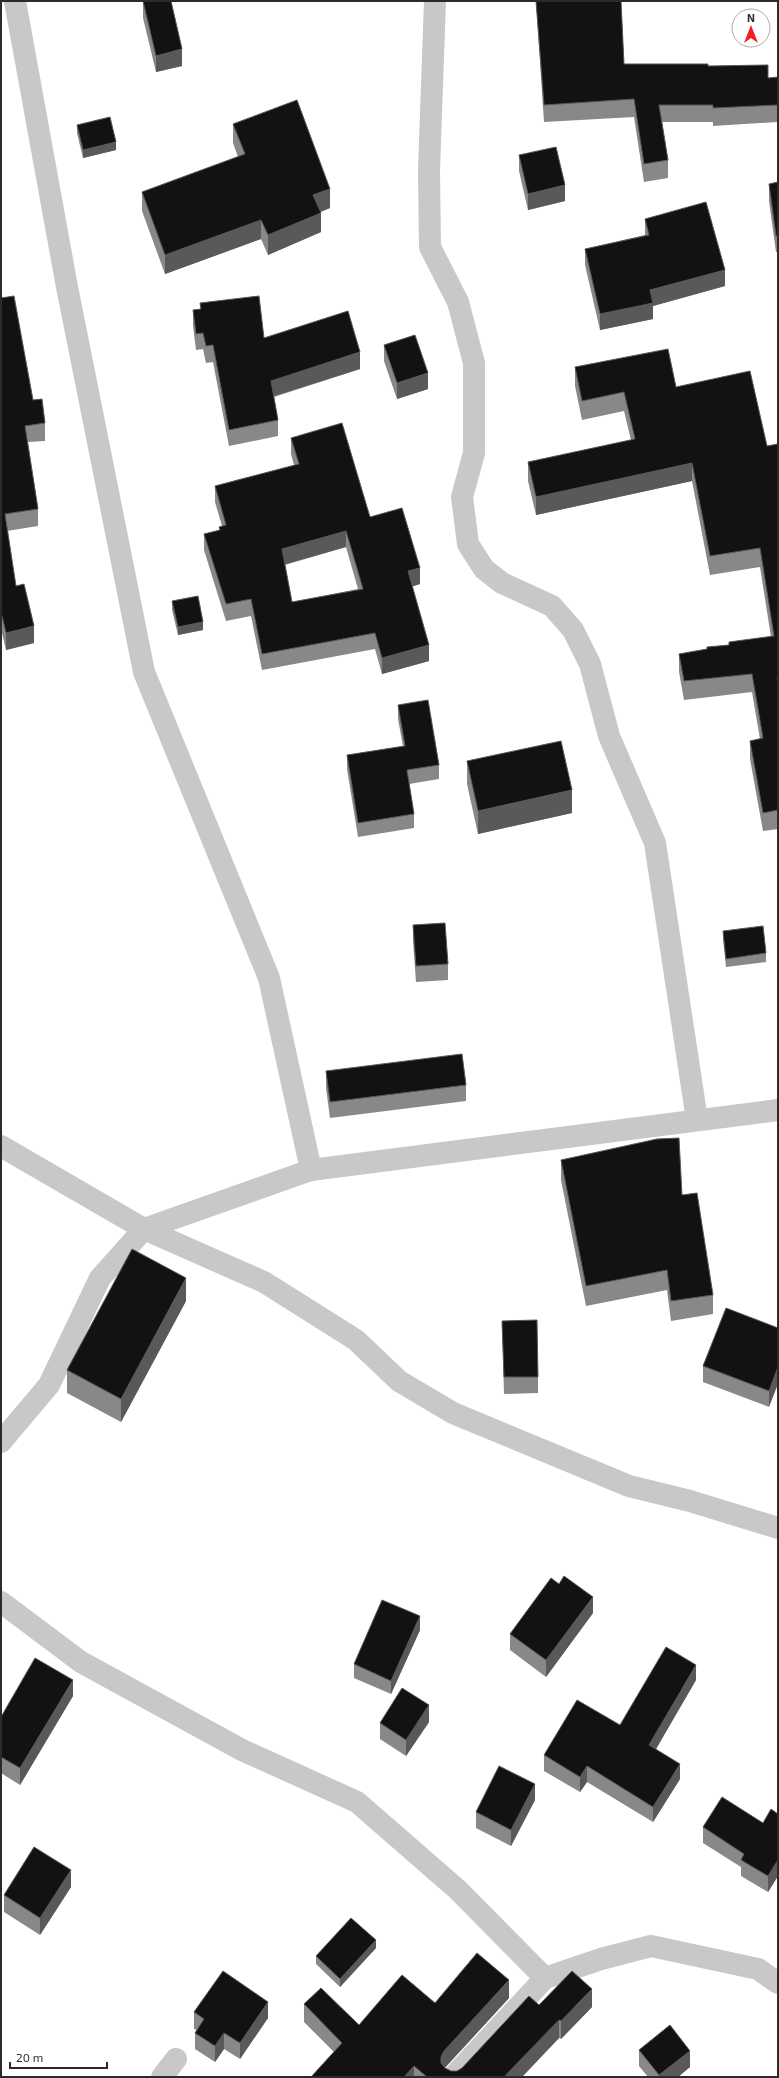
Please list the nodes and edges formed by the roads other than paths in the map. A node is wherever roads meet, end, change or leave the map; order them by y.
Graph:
1 (15, 1) edge
2 (435, 1) edge
3 (778, 1110) edge
4 (697, 1120) junction
5 (1, 1146) edge
6 (311, 1170) junction
7 (144, 1229) junction
8 (1, 1442) edge
9 (778, 1528) edge
10 (1, 1602) edge
11 (545, 1978) junction
12 (778, 1983) edge
13 (176, 2059) dead end
14 (162, 2077) edge
15 (452, 2077) edge

1 - 6 street
2 - 4 street
3 - 4 street
4 - 6 street
5 - 7 street
6 - 7 street
7 - 8 street
7 - 9 street
10 - 11 street
11 - 12 street
11 - 15 street
13 - 14 street

